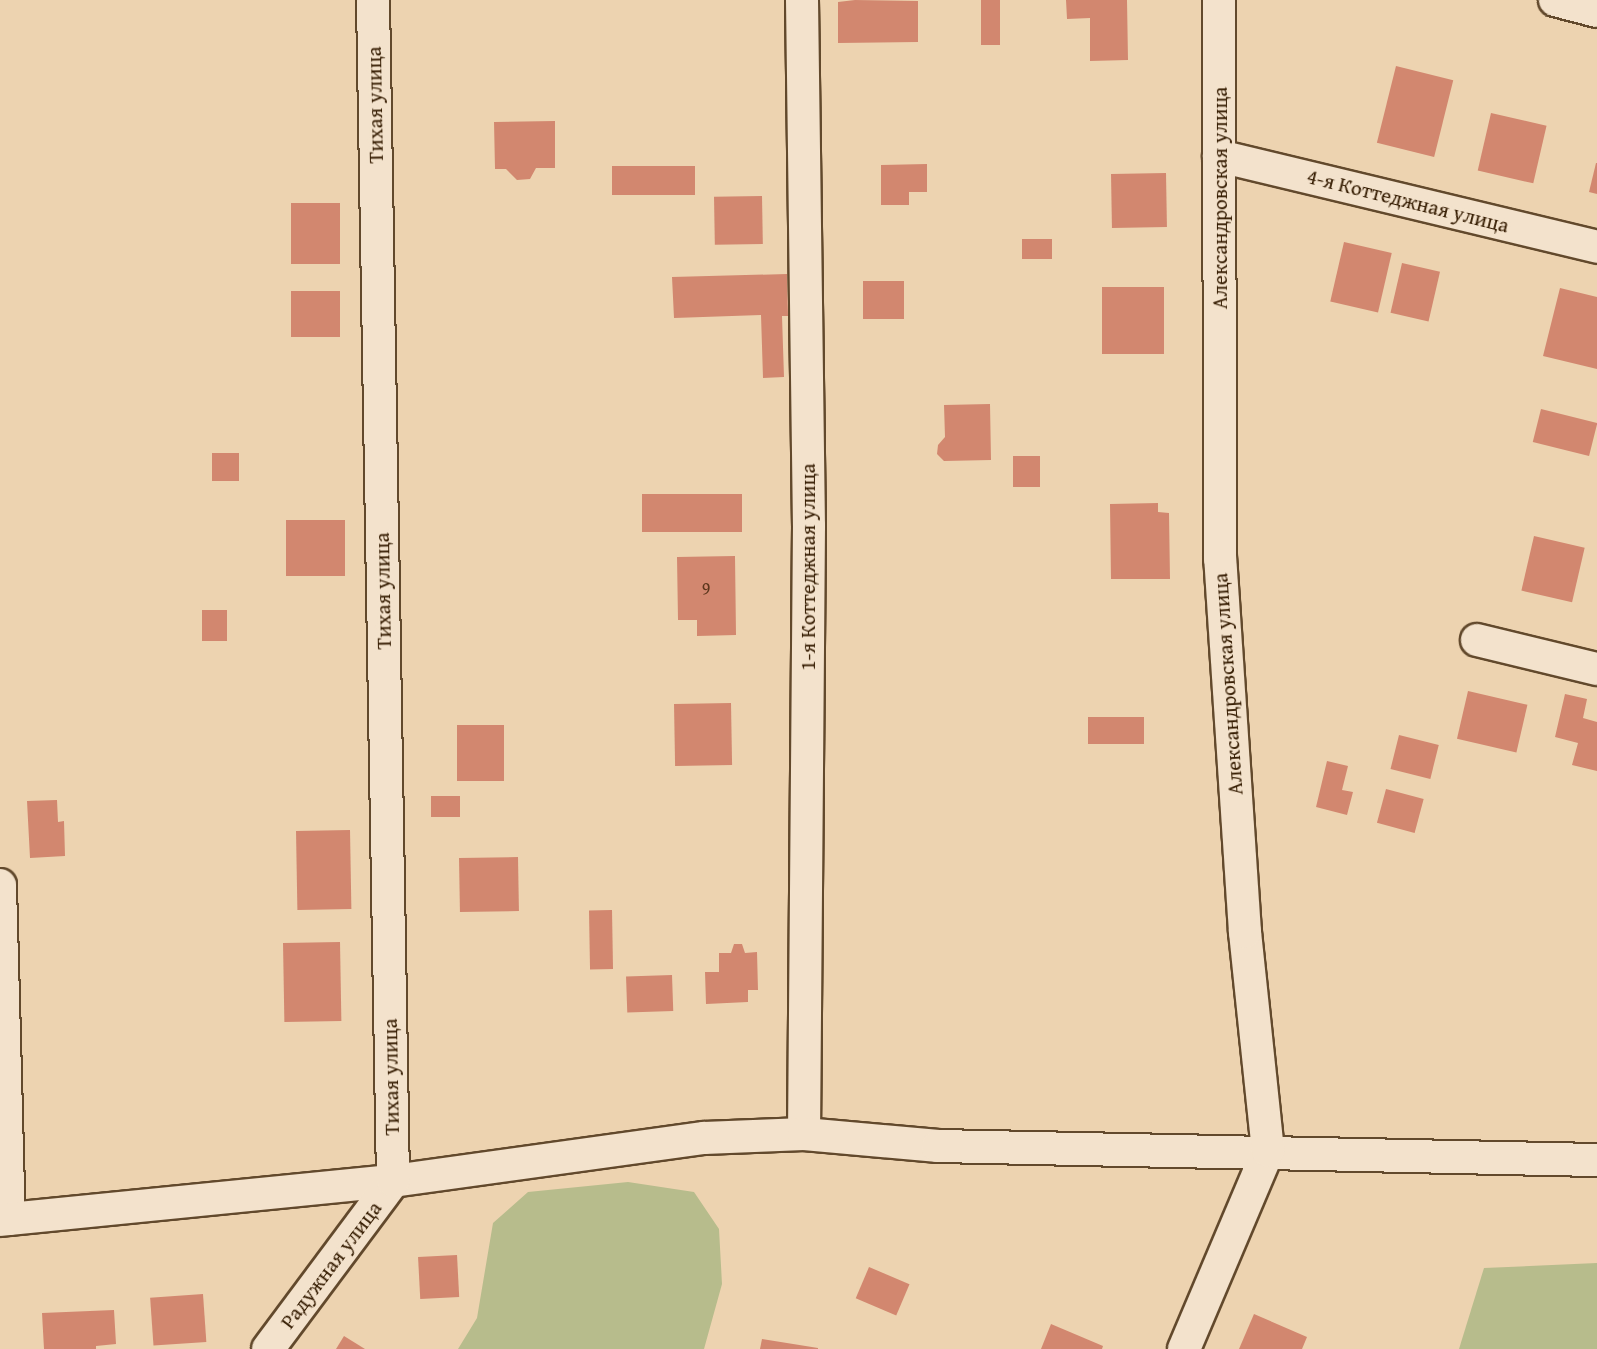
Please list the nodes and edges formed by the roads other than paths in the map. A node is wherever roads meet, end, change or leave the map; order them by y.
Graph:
1 (373, 0) edge
2 (802, 0) edge
3 (1219, 0) edge
4 (1555, 0) edge
5 (1597, 11) edge
6 (1220, 156) junction
7 (1597, 247) edge
8 (1477, 640) dead end
9 (1597, 669) edge
10 (0, 885) edge
11 (804, 1134) junction
12 (1268, 1151) junction
13 (1597, 1161) edge
14 (393, 1181) junction
15 (4, 1219) edge
16 (268, 1349) edge
17 (1184, 1349) edge

1 - 14 street, Тихая улица
2 - 11 street, 1-я Коттеджная улица
3 - 6 street, Александровская улица
4 - 5 street
6 - 7 street, 4-я Коттеджная улица
6 - 12 street, Александровская улица
8 - 9 street
10 - 15 street
11 - 12 street
11 - 14 street
12 - 13 street
12 - 17 street, Александровская улица
14 - 15 street
14 - 16 street, Радужная улица

